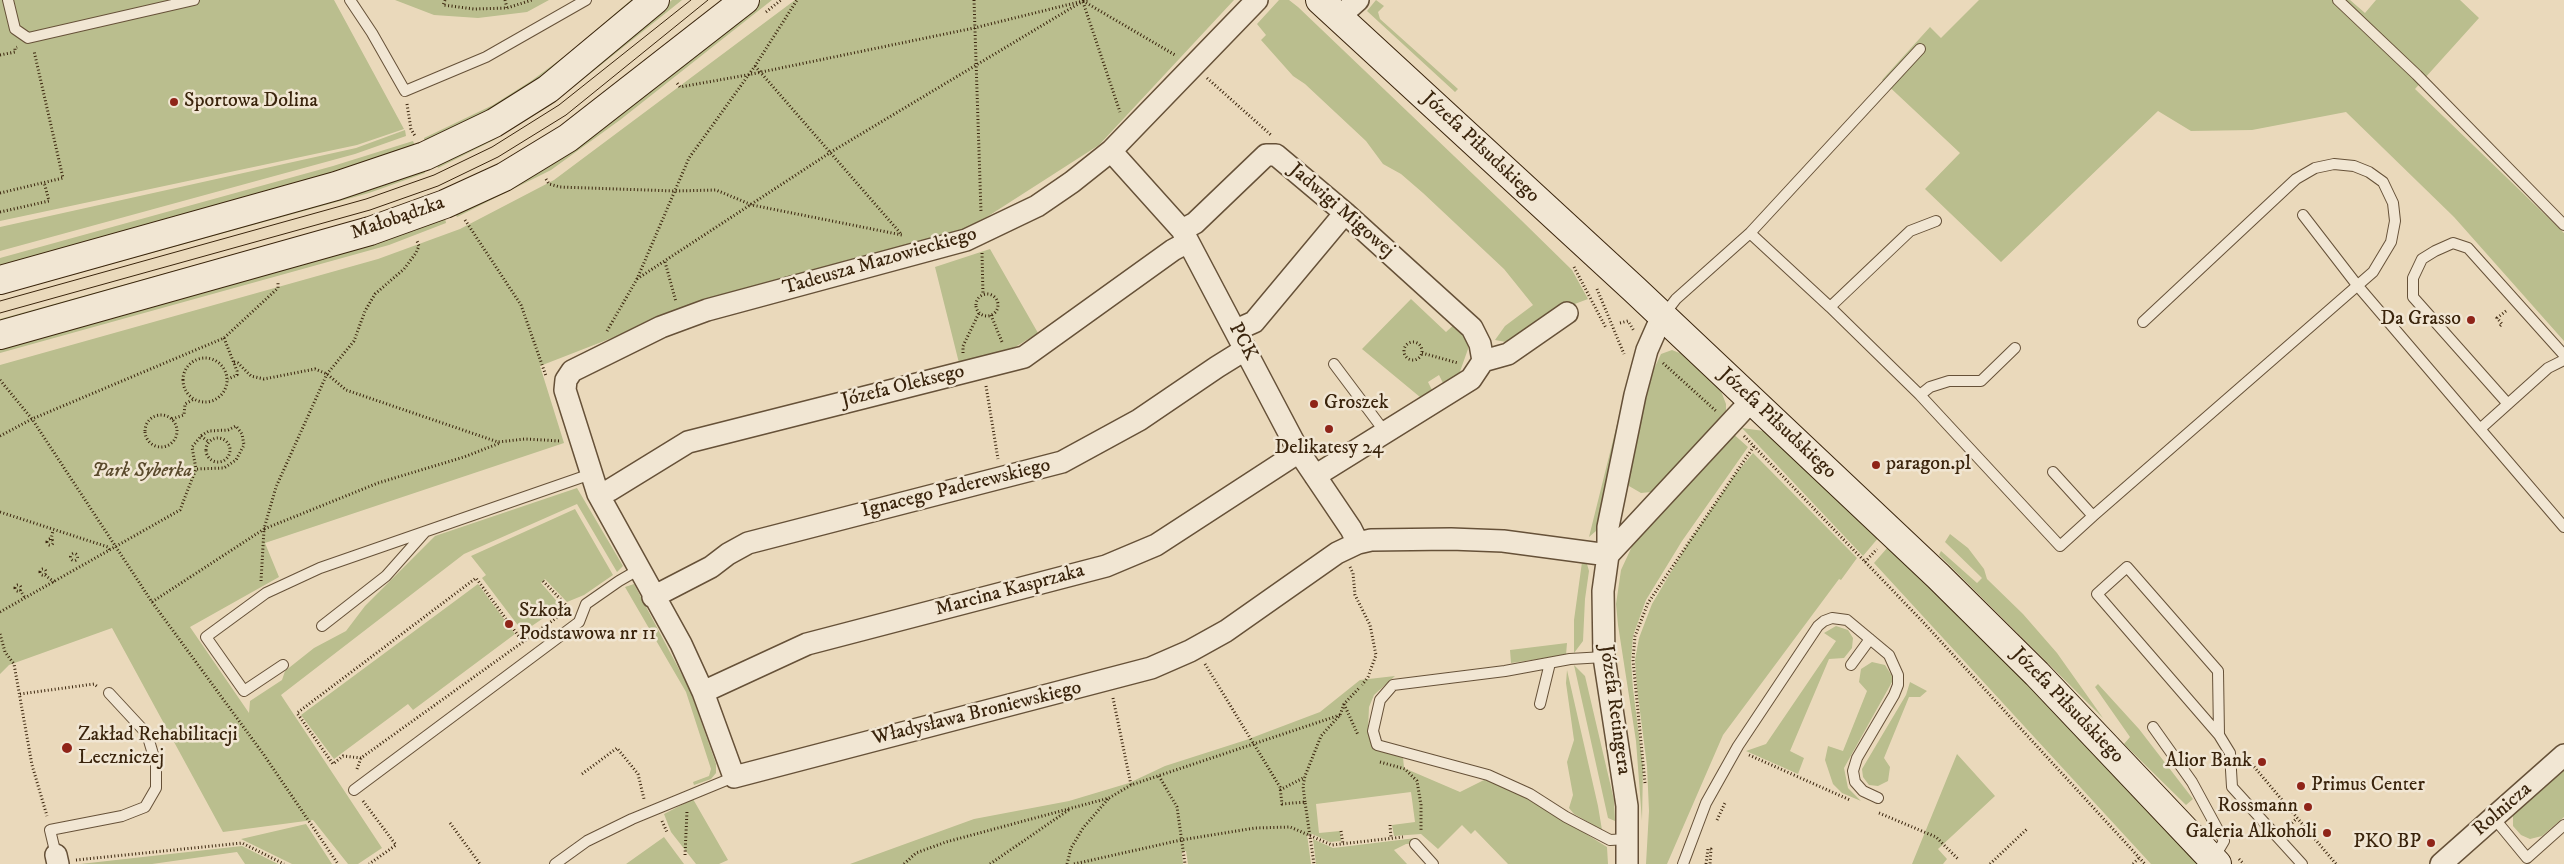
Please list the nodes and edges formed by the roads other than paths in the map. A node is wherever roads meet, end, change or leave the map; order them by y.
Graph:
1 (8, 0) edge
2 (194, 0) edge
3 (350, 0) edge
4 (586, 0) edge
5 (655, 0) edge
6 (746, 0) edge
7 (1257, 0) edge
8 (2338, 0) edge
9 (1339, 6) edge
10 (1920, 48) dead end
11 (1111, 152) junction
12 (1345, 212) junction
13 (2302, 215) dead end
14 (1936, 221) dead end
15 (2564, 225) edge
16 (1750, 233) junction
17 (1185, 236) junction
18 (0, 280) edge
19 (2357, 285) junction
20 (1830, 307) junction
21 (1567, 313) dead end
22 (1662, 316) junction
23 (2143, 322) dead end
24 (1236, 330) junction
25 (0, 335) edge
26 (2015, 348) dead end
27 (1246, 349) junction
28 (2564, 355) edge
29 (2564, 360) edge
30 (1483, 361) junction
31 (1334, 364) dead end
32 (1920, 395) junction
33 (1752, 400) junction
34 (2508, 404) junction
35 (2480, 429) junction
36 (1385, 432) junction
37 (1299, 452) junction
38 (2053, 472) dead end
39 (592, 474) junction
40 (1315, 476) junction
41 (598, 494) junction
42 (2093, 516) junction
43 (2564, 527) edge
44 (426, 531) junction
45 (1358, 543) junction
46 (1608, 555) junction
47 (638, 570) junction
48 (653, 597) junction
49 (322, 626) dead end
50 (1870, 639) junction
51 (1604, 657) junction
52 (1550, 663) junction
53 (283, 664) dead end
54 (1851, 665) dead end
55 (703, 692) junction
56 (109, 694) road end
57 (1540, 704) dead end
58 (2153, 727) dead end
59 (2220, 735) junction
60 (2564, 756) edge
61 (734, 777) junction
62 (354, 790) road end
63 (1878, 798) dead end
64 (2494, 818) junction
65 (2564, 825) edge
66 (1628, 839) junction
67 (1412, 840) road end
68 (57, 860) edge
69 (2215, 862) edge
70 (555, 864) edge
71 (1433, 864) edge
72 (1627, 864) edge
73 (1683, 864) edge
74 (2302, 864) edge
75 (2441, 864) edge

1 - 2 lane
3 - 4 lane
5 - 18 street
6 - 25 street, Małobądzka
7 - 11 street, Tadeusza Mazowieckiego
8 - 15 lane
9 - 22 street, Józefa Piłsudskiego
10 - 16 lane
11 - 17 street, PCK
11 - 39 street, Tadeusza Mazowieckiego
12 - 17 street, Jadwigi Migowej
12 - 24 street
12 - 30 street, Jadwigi Migowej
13 - 19 lane
14 - 20 lane
16 - 20 lane
16 - 22 lane
17 - 24 street, PCK
17 - 41 street, Józefa Oleksego
19 - 23 lane
19 - 35 lane
19 - 42 lane
20 - 32 lane
21 - 30 street
22 - 33 street, Józefa Piłsudskiego
22 - 46 street, Józefa Retingera
24 - 27 street, PCK
26 - 32 lane
27 - 37 street, PCK
27 - 48 street, Ignacego Paderewskiego
28 - 34 lane
29 - 34 lane
30 - 36 street
31 - 36 lane
32 - 42 lane
33 - 46 street
33 - 69 street, Józefa Piłsudskiego
34 - 35 lane
35 - 43 lane
36 - 40 street
37 - 40 street, PCK
37 - 55 street, Marcina Kasprzaka
38 - 42 lane
39 - 41 street
39 - 44 lane
40 - 45 street, PCK
41 - 47 street
44 - 49 lane
44 - 53 lane
45 - 46 street, Władysława Broniewskiego
45 - 61 street, Władysława Broniewskiego
46 - 51 street, Józefa Retingera
47 - 48 street
47 - 62 lane
48 - 55 street
50 - 54 lane
50 - 63 lane
50 - 73 lane
51 - 52 lane
51 - 66 street, Józefa Retingera
52 - 57 lane
52 - 66 lane
55 - 61 street
56 - 68 lane
58 - 69 lane
59 - 59 lane
59 - 74 lane
60 - 64 street, Rolnicza
61 - 70 lane
64 - 65 lane
64 - 75 street, Rolnicza
66 - 72 street, Józefa Retingera
67 - 71 lane

